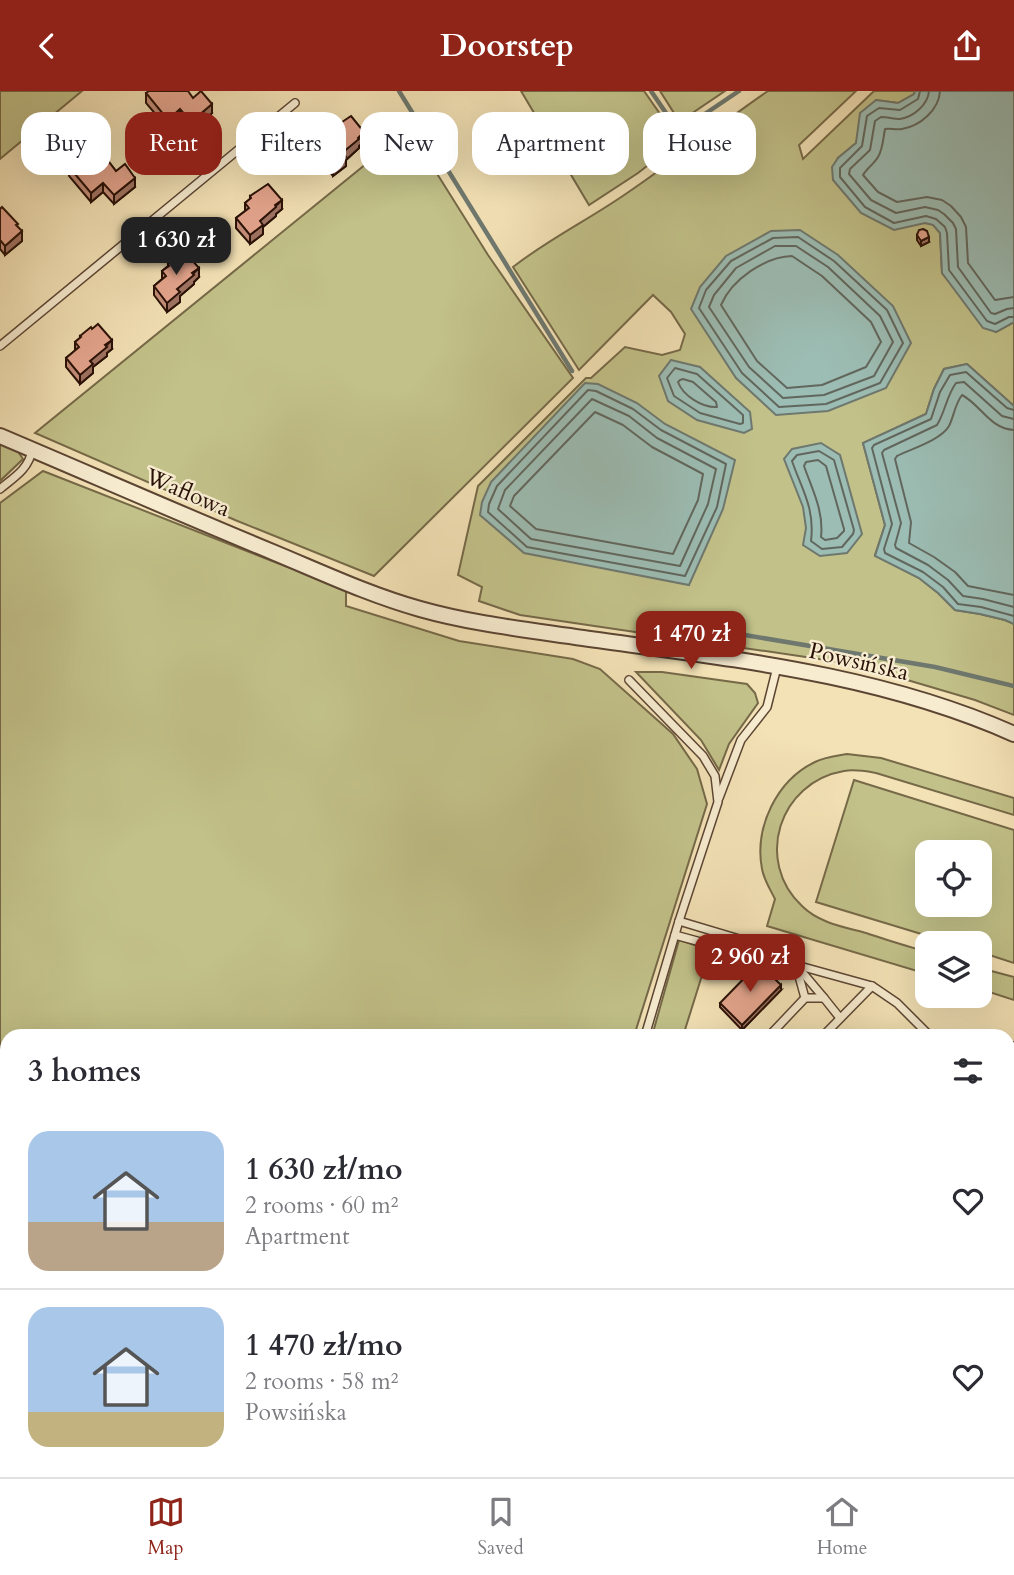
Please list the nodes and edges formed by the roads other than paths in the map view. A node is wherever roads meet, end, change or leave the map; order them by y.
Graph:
1 (295, 103) dead end
2 (0, 347) edge
3 (0, 436) edge
4 (32, 450) junction
5 (0, 489) edge
6 (359, 587) joint
7 (777, 666) junction
8 (629, 680) dead end
9 (1014, 734) edge
10 (718, 802) junction
11 (679, 921) junction
12 (675, 935) junction
13 (780, 958) junction
14 (796, 965) junction
15 (872, 986) junction
16 (805, 998) junction
17 (824, 998) junction
18 (840, 1018) junction
19 (647, 1029) edge
20 (776, 1029) edge
21 (830, 1029) edge
22 (923, 1029) edge

1 - 2 lane
3 - 4 street, Waflowa
4 - 5 lane
4 - 6 street, Waflowa
6 - 7 street, Powsińska
7 - 9 street, Powsińska
7 - 10 lane
8 - 10 lane
10 - 11 lane
11 - 12 lane
11 - 13 lane
12 - 13 lane
12 - 19 lane
13 - 14 lane
14 - 15 lane
14 - 16 lane
14 - 17 lane
15 - 18 lane
15 - 22 lane
16 - 17 lane
16 - 20 lane
17 - 18 lane
18 - 21 lane

